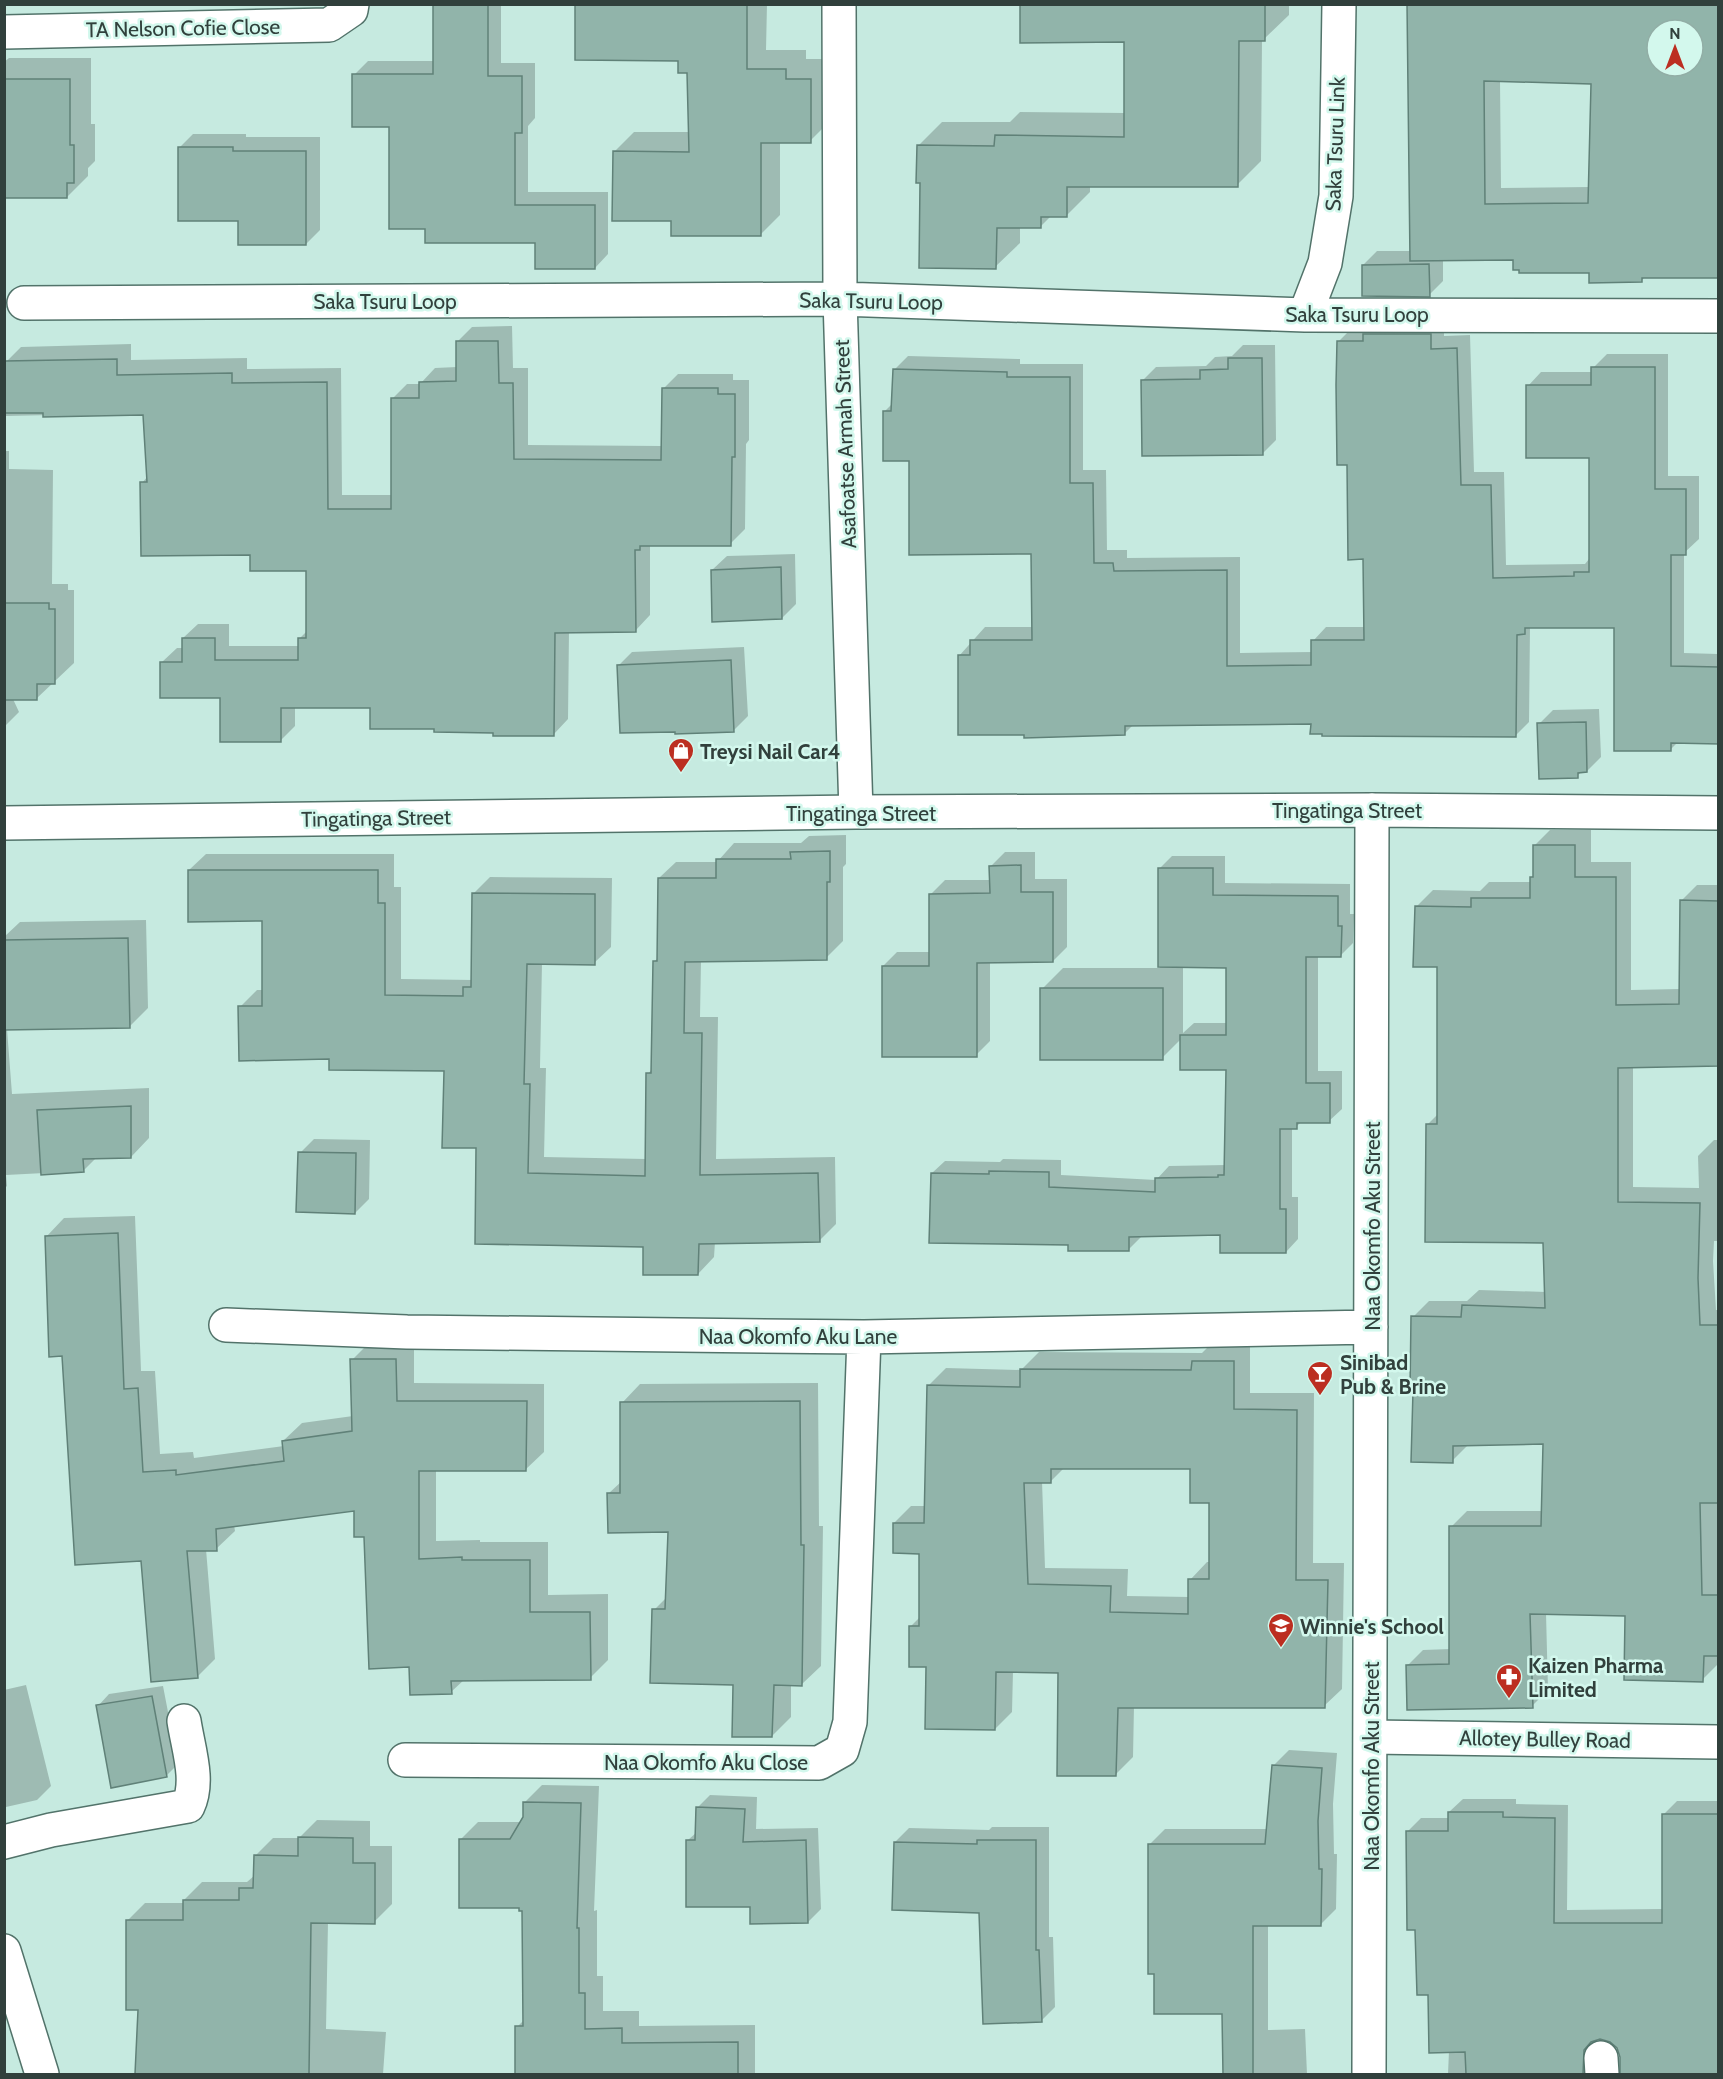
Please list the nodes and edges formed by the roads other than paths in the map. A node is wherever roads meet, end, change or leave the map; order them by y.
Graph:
1 (352, 4) edge
2 (839, 4) edge
3 (1339, 4) edge
4 (4, 32) edge
5 (840, 299) junction
6 (24, 303) dead end
7 (1305, 315) junction
8 (1719, 316) edge
9 (1372, 810) junction
10 (856, 812) junction
11 (1719, 813) edge
12 (4, 823) edge
13 (226, 1325) dead end
14 (1371, 1327) junction
15 (864, 1337) junction
16 (184, 1721) dead end
17 (1371, 1737) junction
18 (1719, 1742) edge
19 (405, 1760) dead end
20 (4, 1842) edge
21 (4, 1951) edge
22 (42, 2074) edge
23 (1369, 2074) edge

1 - 4 street, TA Nelson Cofie Close
2 - 5 street, Asafoatse Armah Street
3 - 7 street, Saka Tsuru Link
5 - 6 street, Saka Tsuru Loop
5 - 7 street, Saka Tsuru Loop
5 - 10 street, Asafoatse Armah Street
7 - 8 street, Saka Tsuru Loop
9 - 10 street, Tingatinga Street
9 - 11 street, Tingatinga Street
9 - 14 street, Naa Okomfo Aku Street
10 - 12 street, Tingatinga Street
13 - 15 street, Naa Okomfo Aku Lane
14 - 15 street, Naa Okomfo Aku Lane
14 - 17 street, Naa Okomfo Aku Street
15 - 19 street, Naa Okomfo Aku Close
16 - 20 street
17 - 18 street, Allotey Bulley Road
17 - 23 street, Naa Okomfo Aku Street
21 - 22 street

